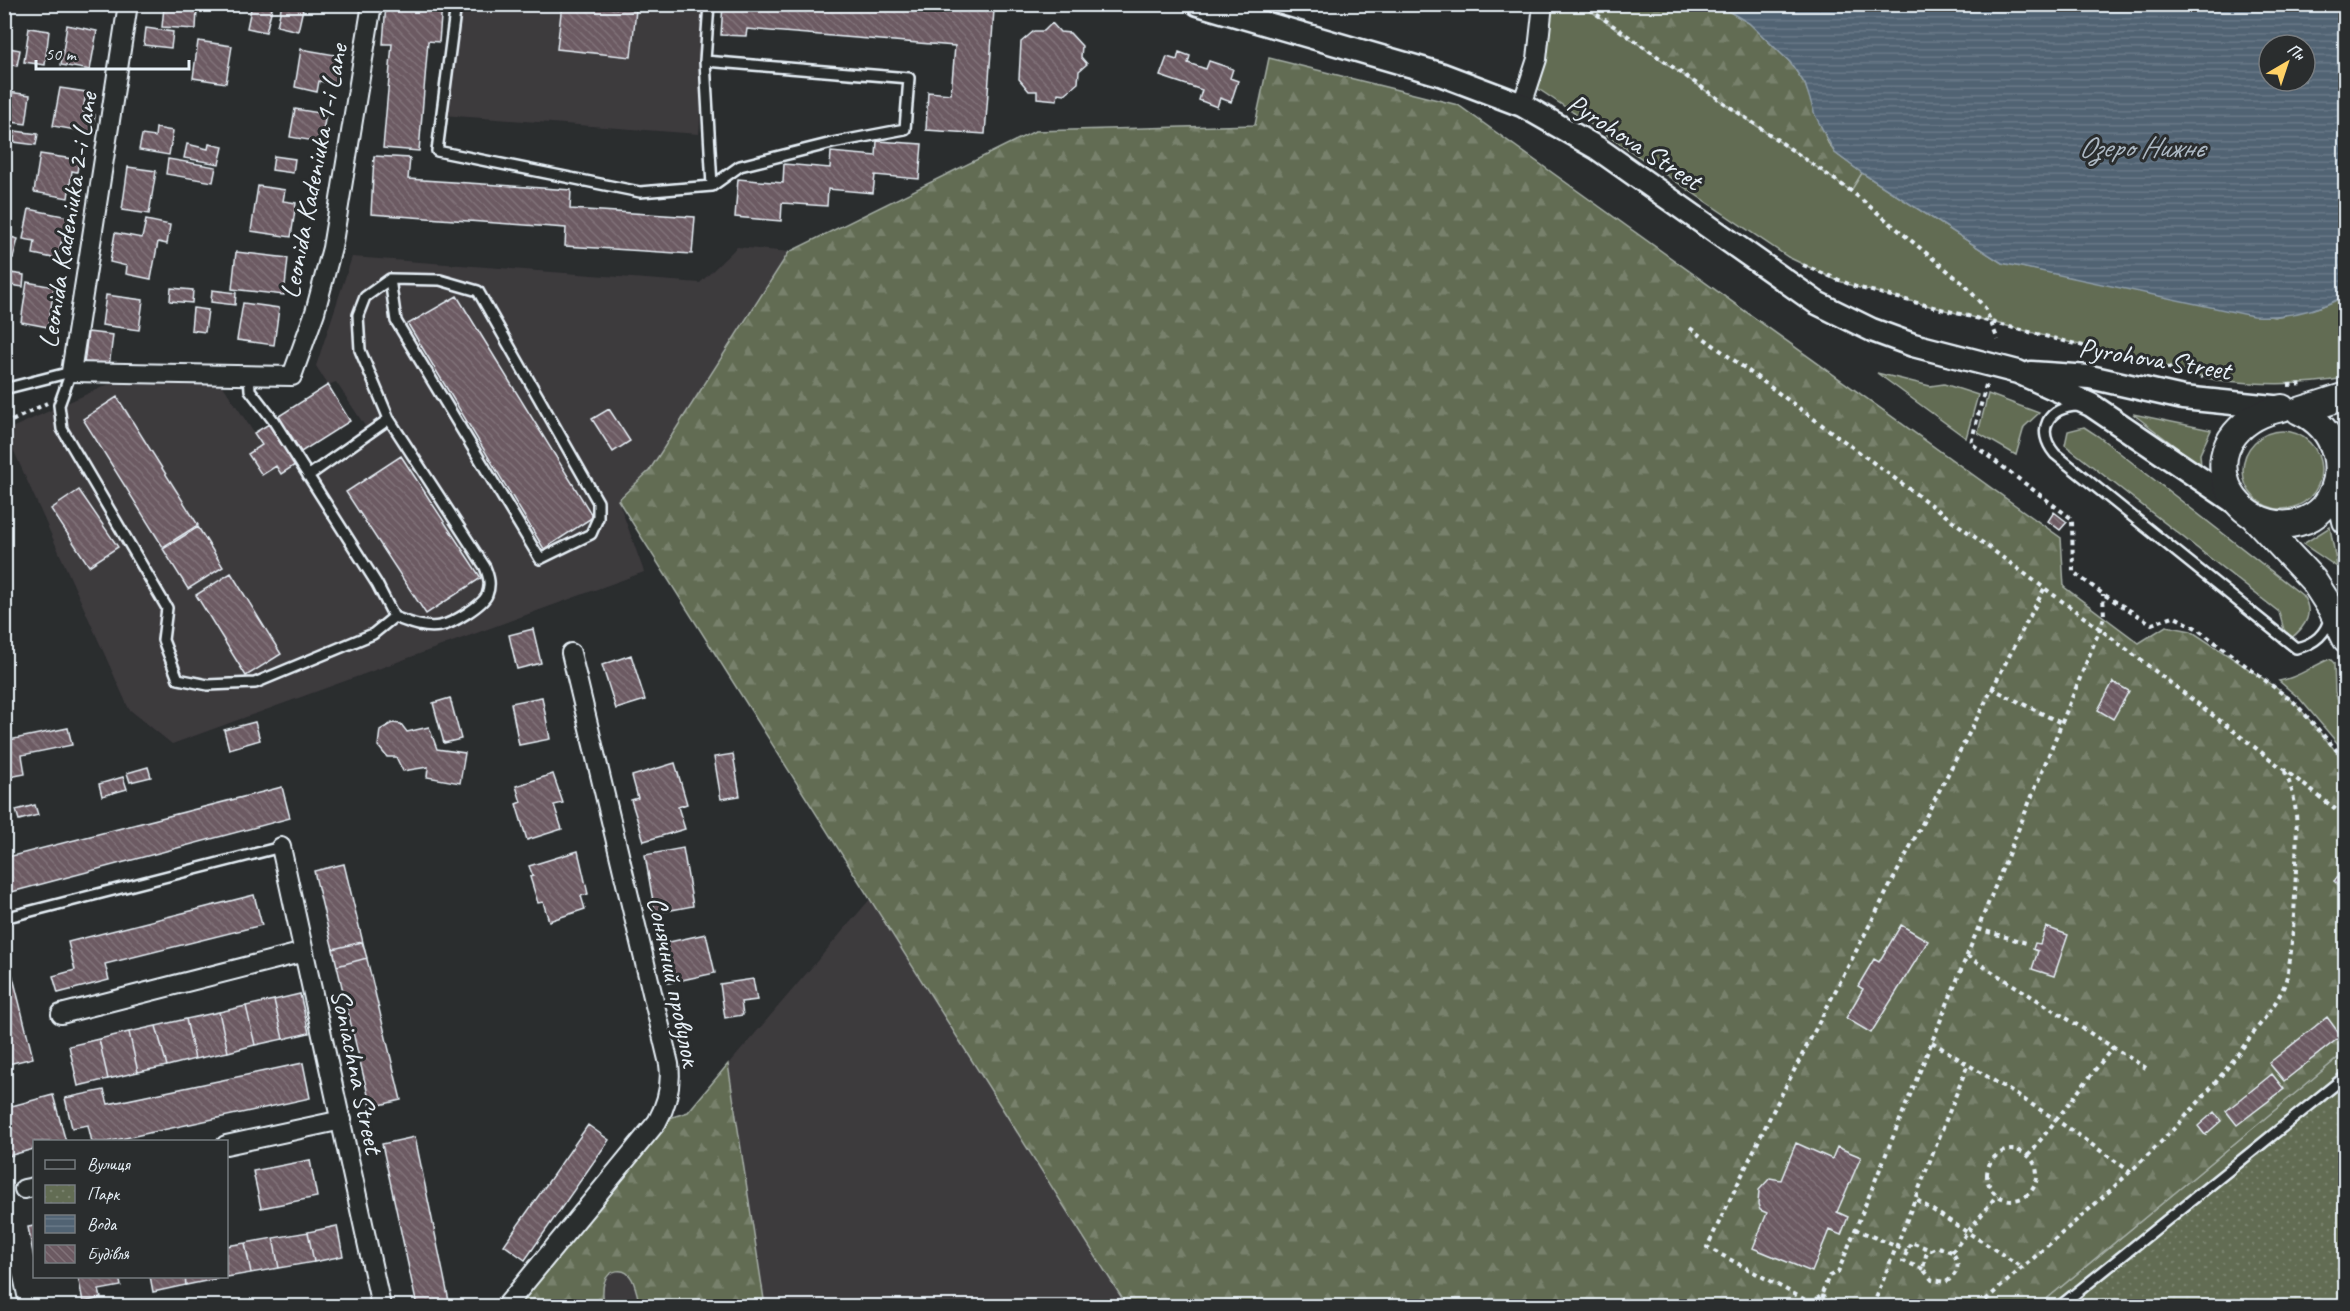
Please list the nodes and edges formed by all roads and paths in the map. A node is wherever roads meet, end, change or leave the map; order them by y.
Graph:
1 (128, 4) edge
2 (372, 4) edge
3 (456, 4) edge
4 (709, 4) edge
5 (1198, 4) edge
6 (1543, 4) edge
7 (1582, 4) edge
8 (705, 61) junction
9 (1522, 105) junction
10 (712, 186) junction
11 (1797, 262) dead end
12 (390, 279) junction
13 (1993, 323) junction
14 (1690, 328) dead end
15 (1998, 340) dead end
16 (71, 372) junction
17 (2018, 372) junction
18 (249, 375) junction
19 (2205, 377) dead end
20 (2308, 384) dead end
21 (1986, 385) dead end
22 (4, 389) edge
23 (63, 394) junction
24 (2346, 396) edge
25 (2286, 401) junction
26 (2091, 405) junction
27 (389, 419) junction
28 (4, 425) edge
29 (308, 476) junction
30 (2340, 480) edge
31 (2234, 501) junction
32 (2255, 518) junction
33 (2346, 521) edge
34 (2044, 589) junction
35 (2103, 594) junction
36 (2331, 608) junction
37 (394, 617) junction
38 (2100, 629) junction
39 (2346, 639) edge
40 (571, 653) dead end
41 (1991, 688) junction
42 (2061, 723) junction
43 (2346, 761) edge
44 (2283, 767) junction
45 (2346, 817) edge
46 (281, 847) joint
47 (4, 918) edge
48 (1978, 929) junction
49 (2030, 944) dead end
50 (304, 952) junction
51 (1967, 957) junction
52 (61, 1014) dead end
53 (1932, 1042) junction
54 (2113, 1047) junction
55 (1968, 1064) junction
56 (2146, 1068) dead end
57 (2346, 1076) edge
58 (2055, 1119) junction
59 (342, 1120) junction
60 (228, 1145) edge
61 (2028, 1156) junction
62 (2131, 1172) junction
63 (1997, 1195) junction
64 (1917, 1200) junction
65 (1856, 1229) junction
66 (1968, 1232) junction
67 (1898, 1247) junction
68 (1931, 1250) junction
69 (1907, 1251) junction
70 (1952, 1252) junction
71 (2022, 1267) junction
72 (1923, 1269) junction
73 (4, 1273) edge
74 (1821, 1296) junction
75 (11, 1306) edge
76 (381, 1306) edge
77 (506, 1306) edge
78 (1845, 1306) edge
79 (1873, 1306) edge
80 (1979, 1306) edge
81 (2060, 1306) edge

1 - 16 street, Leonida Kadeniuka 2-i Lane
2 - 18 street, Leonida Kadeniuka 1-i Lane
3 - 10 lane
4 - 8 lane
5 - 9 street, Pyrohova Street
6 - 9 street
7 - 13 path
8 - 10 lane
8 - 10 lane
9 - 17 street, Pyrohova Street
11 - 13 path
12 - 12 lane
12 - 27 lane
13 - 15 path
13 - 19 path
14 - 34 path
16 - 18 street, Leonida Kadeniuka 1-i Lane
16 - 22 lane
16 - 23 lane
17 - 25 street, Pyrohova Street
17 - 26 street, Pyrohova Street
18 - 29 lane
20 - 25 path
21 - 35 path
23 - 28 path
23 - 37 lane
24 - 25 main road
25 - 30 main road
25 - 31 main road
26 - 31 street, Pyrohova Street
26 - 36 lane
27 - 29 lane
27 - 37 lane
29 - 37 lane
30 - 32 main road
30 - 33 main road
31 - 32 main road
32 - 36 main road
34 - 38 path
34 - 41 path
35 - 38 path
35 - 43 path
36 - 39 main road
38 - 42 path
38 - 44 path
40 - 77 street, Сонячний провулок
41 - 42 path
41 - 74 path
42 - 48 path
44 - 45 path
44 - 62 path
46 - 47 lane
46 - 50 street, Soniachna Street
48 - 49 path
48 - 51 path
50 - 52 street
50 - 59 street, Soniachna Street
51 - 53 path
51 - 54 path
53 - 55 path
53 - 65 path
54 - 56 path
54 - 58 path
55 - 58 path
55 - 64 path
57 - 81 lane
58 - 61 path
58 - 62 path
59 - 60 street
59 - 76 street, Soniachna Street
61 - 63 path
61 - 63 path
62 - 71 path
63 - 66 path
64 - 66 path
64 - 67 path
65 - 67 path
65 - 74 path
66 - 70 path
66 - 71 path
67 - 69 path
67 - 79 path
68 - 69 path
68 - 70 path
68 - 72 path
69 - 72 path
70 - 72 path
71 - 80 path
73 - 75 street
74 - 78 path

